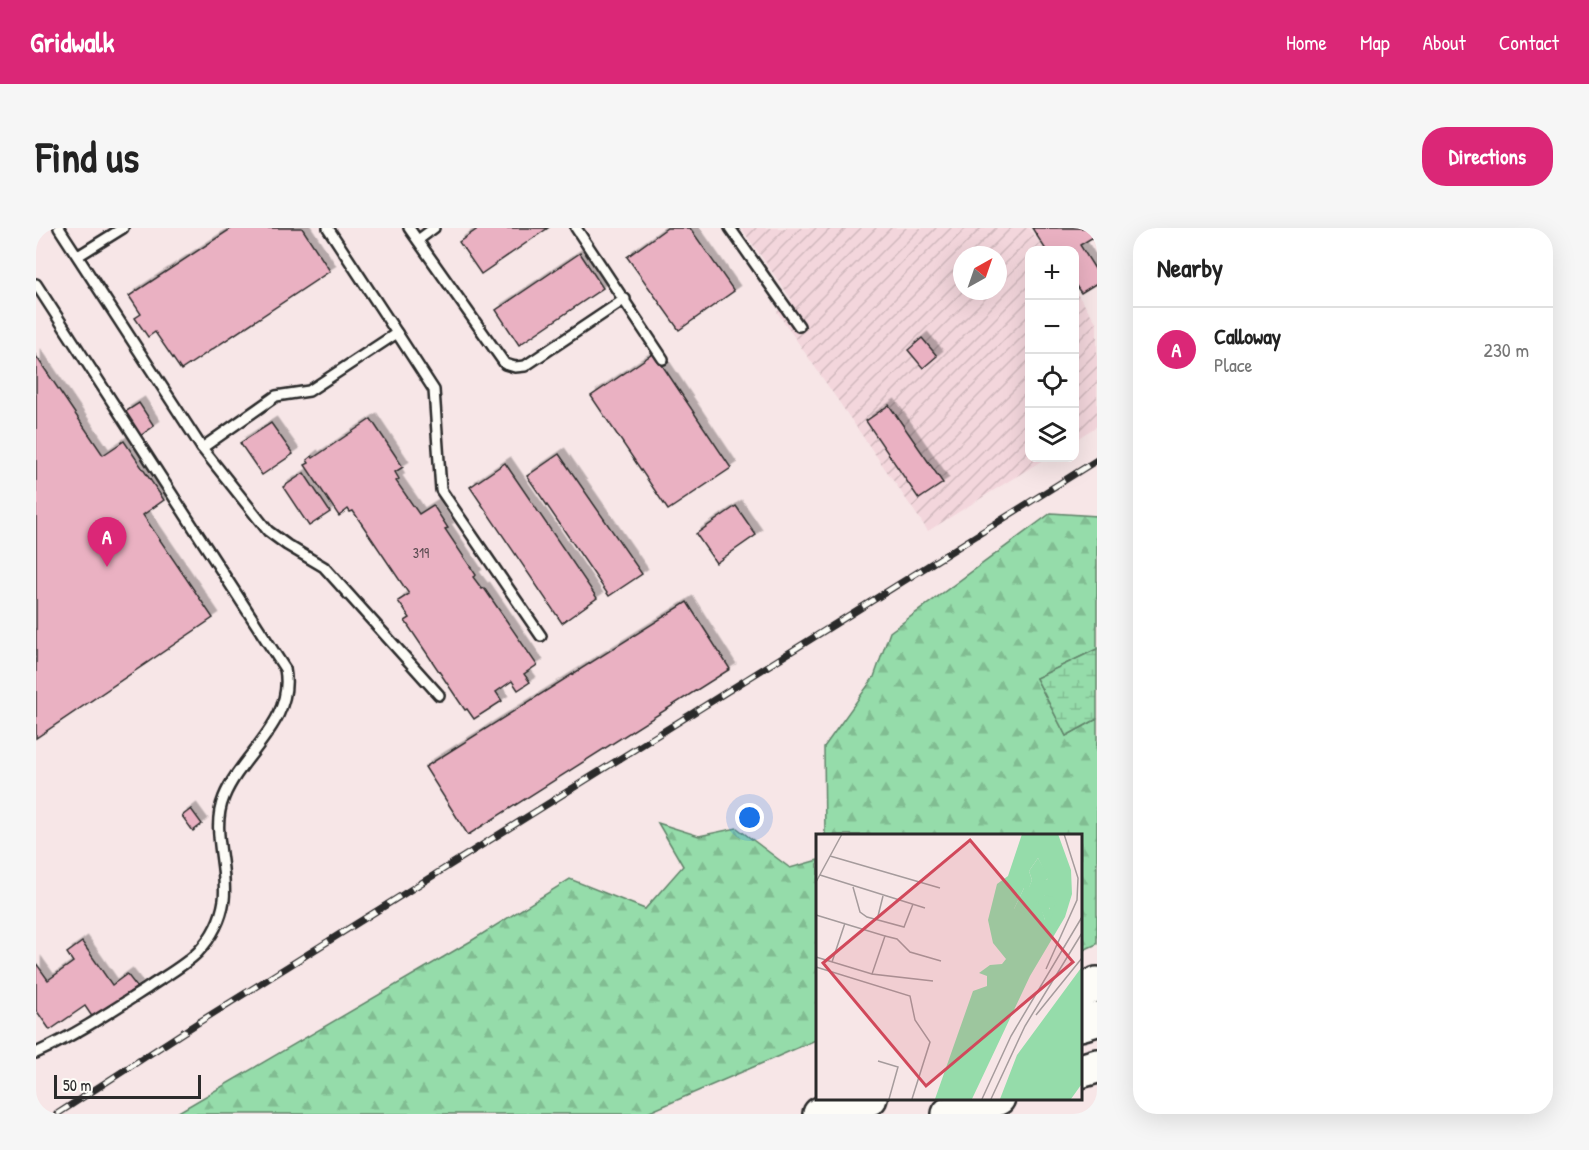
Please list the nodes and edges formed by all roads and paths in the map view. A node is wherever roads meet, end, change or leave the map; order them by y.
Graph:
1 (59, 228) edge
2 (123, 228) edge
3 (328, 228) edge
4 (409, 228) edge
5 (434, 228) edge
6 (576, 228) edge
7 (730, 228) edge
8 (418, 240) junction
9 (78, 256) junction
10 (36, 284) edge
11 (625, 299) junction
12 (799, 326) dead end
13 (397, 333) junction
14 (663, 359) dead end
15 (202, 448) junction
16 (541, 636) dead end
17 (439, 695) dead end
18 (1097, 984) edge
19 (1082, 990) edge
20 (1097, 1019) edge
21 (1082, 1023) edge
22 (36, 1053) edge
23 (1097, 1066) edge
24 (1082, 1070) edge
25 (838, 1099) edge
26 (867, 1099) edge
27 (995, 1099) edge
28 (803, 1114) edge
29 (820, 1114) edge
30 (949, 1114) edge

1 - 9 lane
2 - 9 lane
3 - 13 lane
4 - 8 lane
5 - 8 lane
6 - 11 lane
7 - 12 lane
8 - 11 lane
9 - 15 lane
10 - 22 lane
11 - 14 lane
13 - 15 lane
13 - 16 lane
15 - 17 lane
18 - 19 highway
20 - 21 highway
23 - 24 highway
25 - 28 highway
26 - 29 highway
27 - 30 highway

